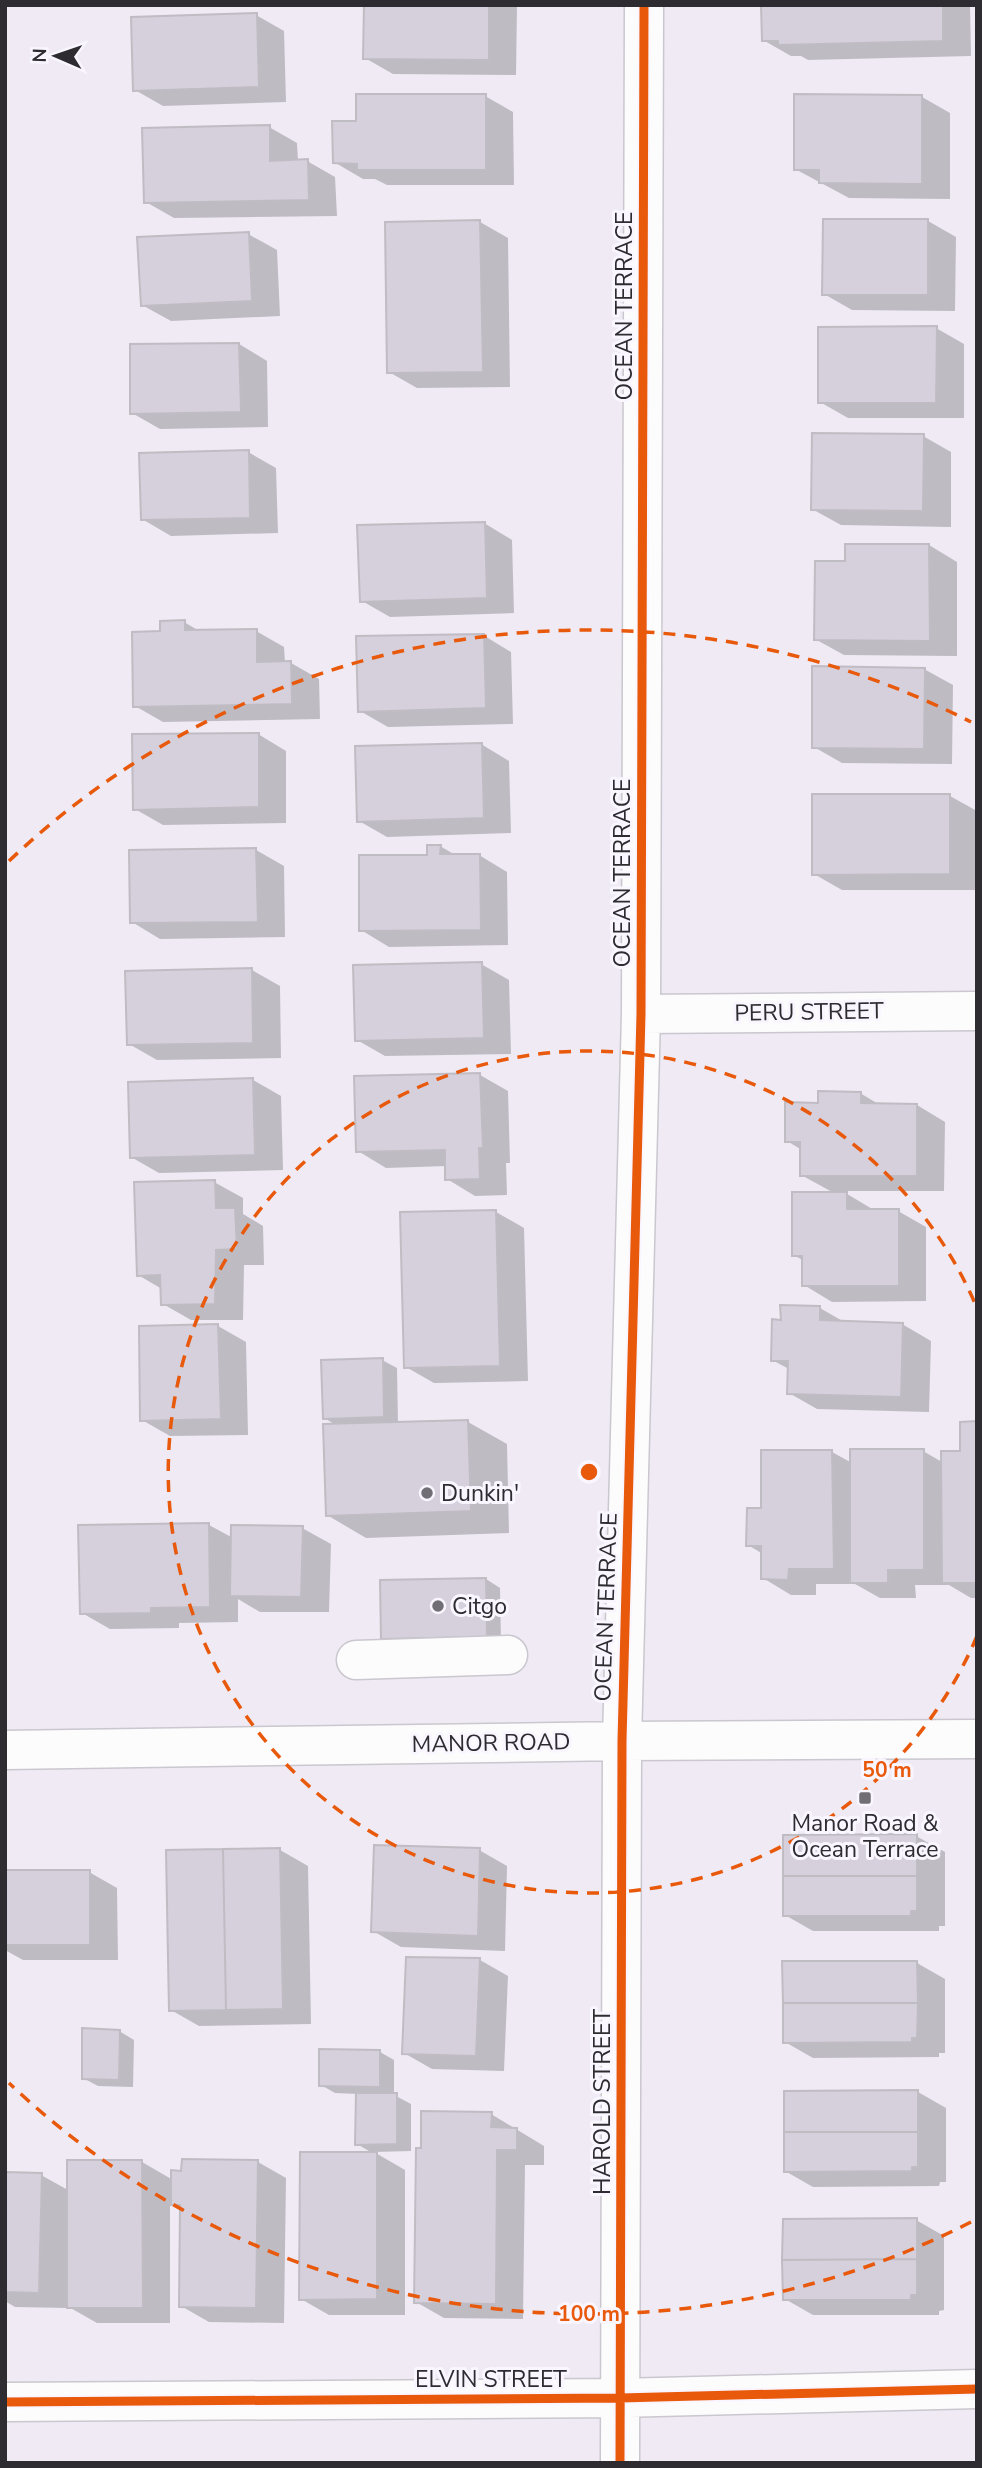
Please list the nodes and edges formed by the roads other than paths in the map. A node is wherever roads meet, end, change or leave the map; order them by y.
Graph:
1 (644, 5) edge
2 (977, 1011) edge
3 (641, 1014) junction
4 (508, 1655) dead end
5 (356, 1660) dead end
6 (977, 1739) edge
7 (622, 1741) junction
8 (5, 1750) edge
9 (977, 2389) edge
10 (620, 2398) junction
11 (5, 2402) edge
12 (620, 2463) edge

1 - 3 street, OCEAN TERRACE
2 - 3 street, PERU STREET
3 - 7 street, OCEAN TERRACE
4 - 5 street
6 - 7 street, MANOR ROAD
7 - 8 street, MANOR ROAD
7 - 10 street, HAROLD STREET
9 - 10 street, ELVIN STREET
10 - 11 street, ELVIN STREET
10 - 12 street, HAROLD STREET

